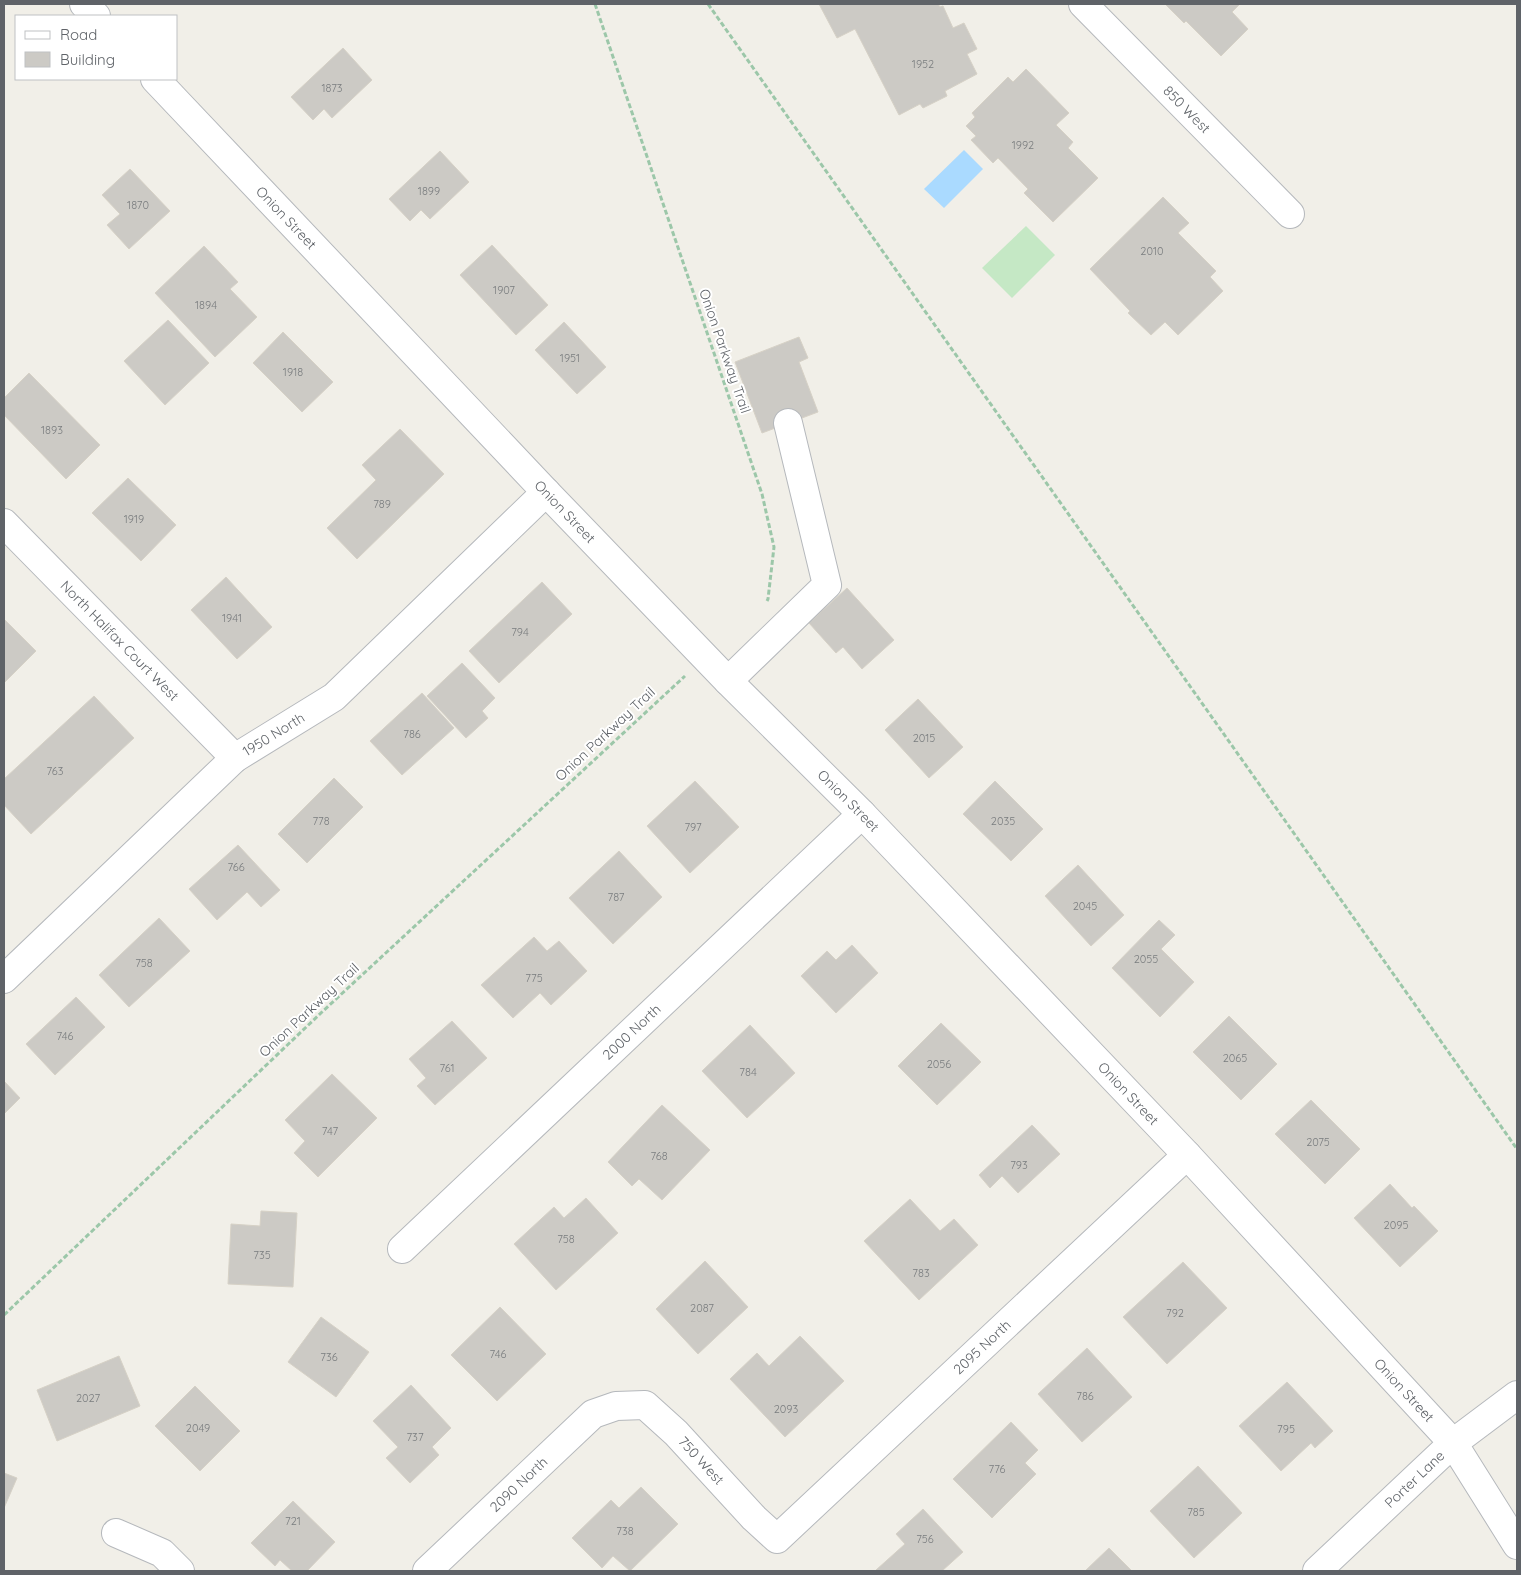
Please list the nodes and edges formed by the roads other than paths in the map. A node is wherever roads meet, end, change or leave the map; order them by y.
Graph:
1 (84, 4) edge
2 (1083, 4) edge
3 (95, 15) edge
4 (156, 80) edge
5 (1290, 214) dead end
6 (788, 423) dead end
7 (546, 492) junction
8 (4, 522) edge
9 (728, 681) junction
10 (234, 758) junction
11 (862, 814) junction
12 (4, 980) edge
13 (1187, 1155) junction
14 (402, 1249) dead end
15 (1517, 1395) edge
16 (616, 1406) joint
17 (1453, 1443) junction
18 (116, 1533) dead end
19 (777, 1539) joint
20 (1517, 1544) edge
21 (180, 1571) edge
22 (427, 1571) edge
23 (1317, 1571) edge

1 - 3 street
2 - 5 street, 850 West
4 - 7 street, Onion Street
6 - 9 street
7 - 9 street, Onion Street
7 - 10 street, 1950 North
8 - 10 street, North Halifax Court West
9 - 11 street, Onion Street
10 - 12 street, 1950 North
11 - 13 street, Onion Street
11 - 14 street, 2000 North
13 - 17 street, Onion Street
13 - 19 street, 2095 North
15 - 17 street, Porter Lane
16 - 19 street, 750 West
16 - 22 street, 2090 North
17 - 20 street, Onion Street
17 - 23 street, Porter Lane
18 - 21 street

